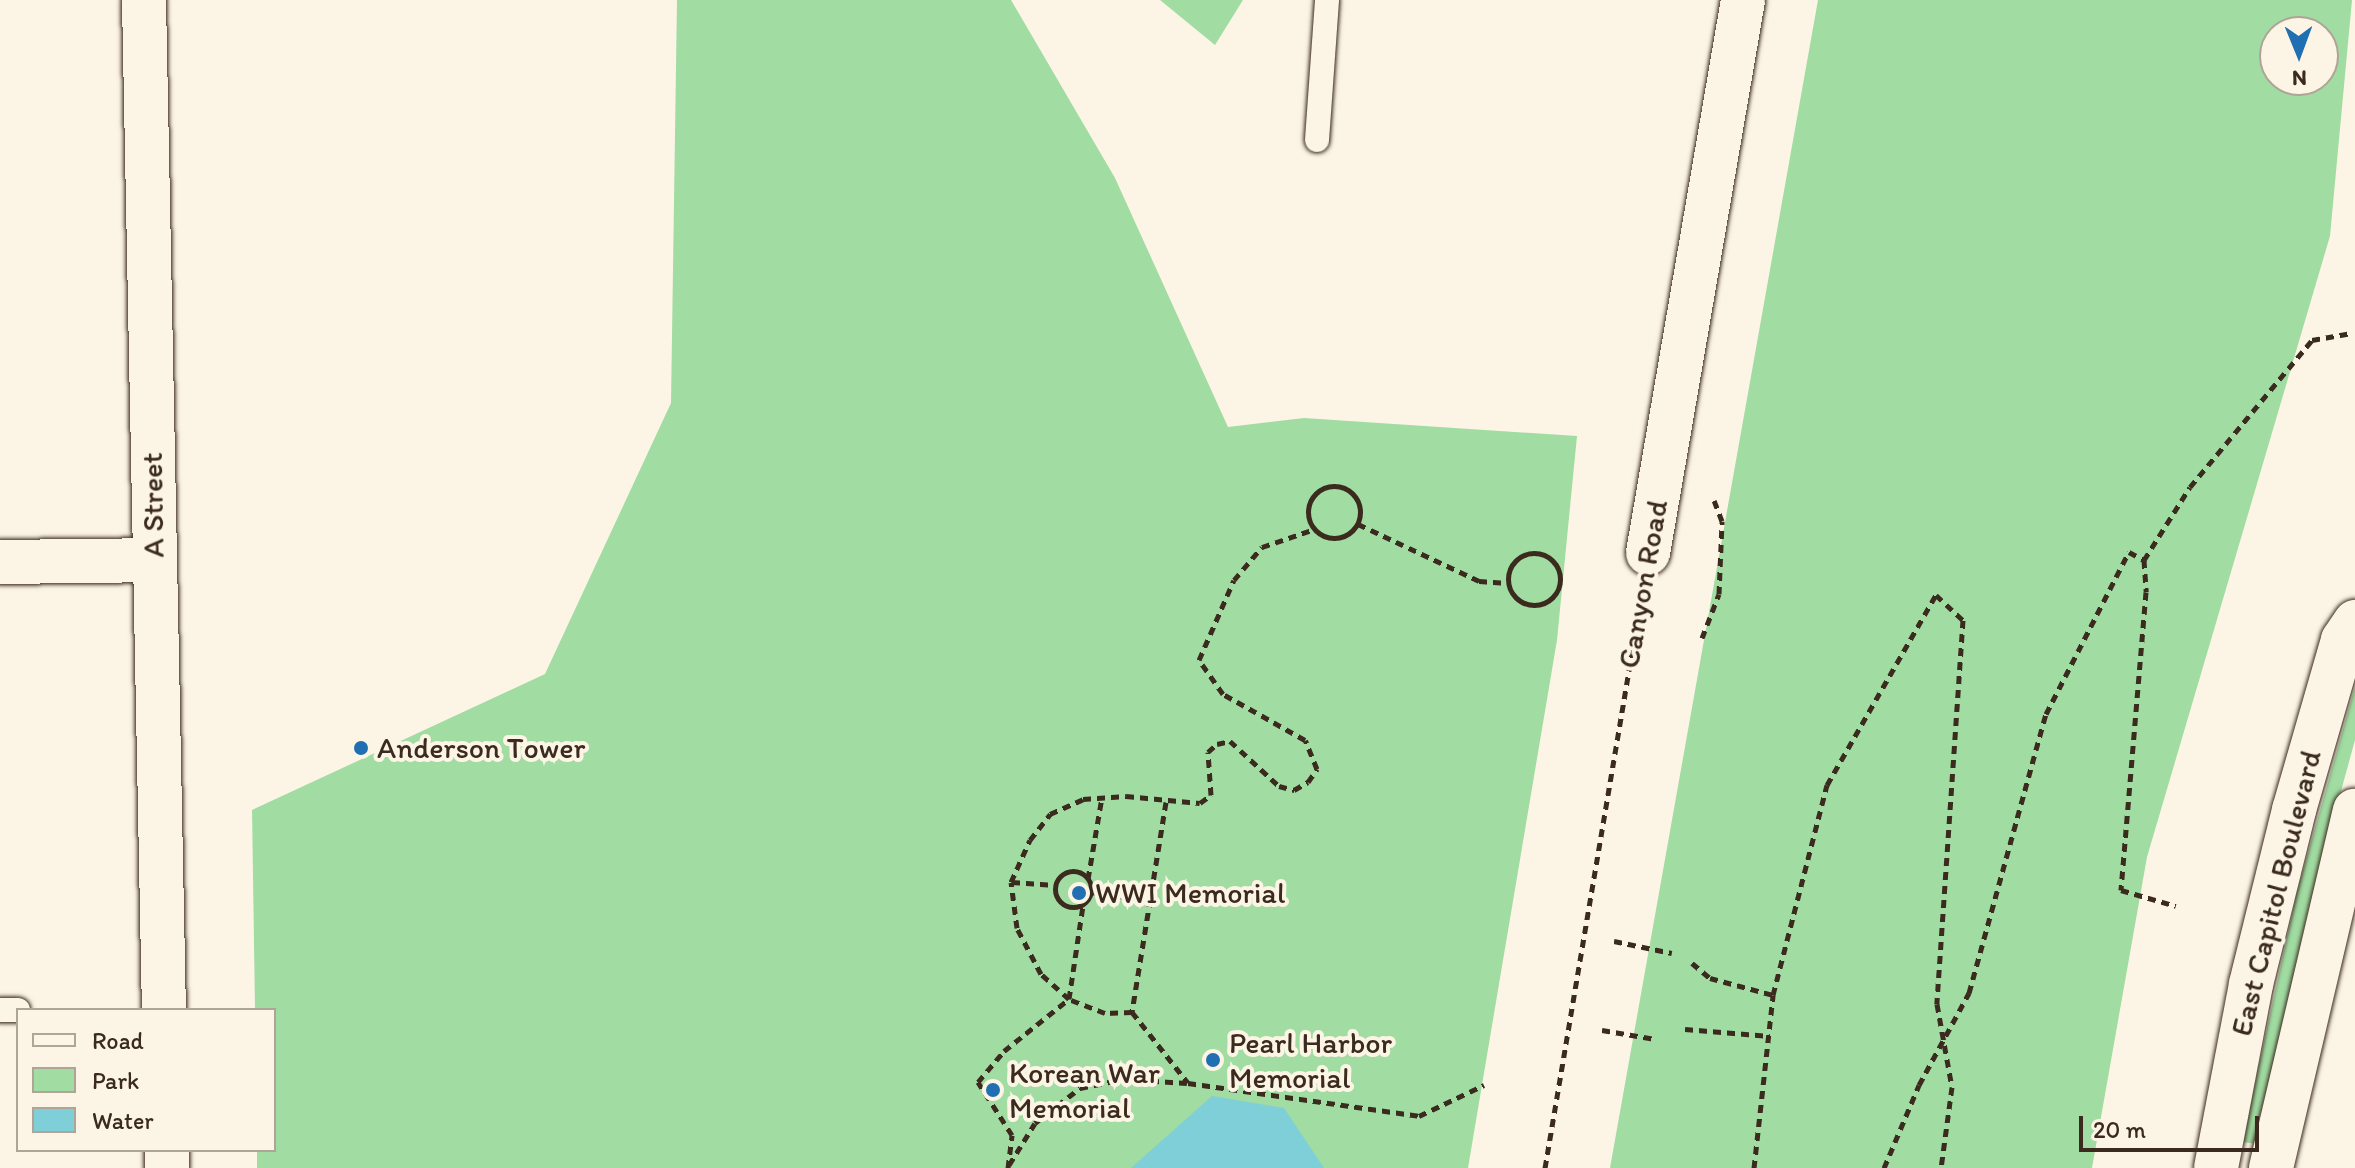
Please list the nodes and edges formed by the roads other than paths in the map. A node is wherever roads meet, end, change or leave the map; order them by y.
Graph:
1 (144, 0) edge
2 (1327, 0) edge
3 (1743, 0) edge
4 (1317, 140) dead end
5 (1648, 553) road end
6 (154, 560) junction
7 (0, 562) edge
8 (2355, 622) edge
9 (2355, 811) edge
10 (163, 1008) edge
11 (2216, 1168) edge
12 (2271, 1168) edge

1 - 6 street, A Street
2 - 4 lane
3 - 5 street, Canyon Road
6 - 7 street
6 - 10 street, A Street
8 - 11 street, East Capitol Boulevard
9 - 12 street, East Capitol Boulevard

